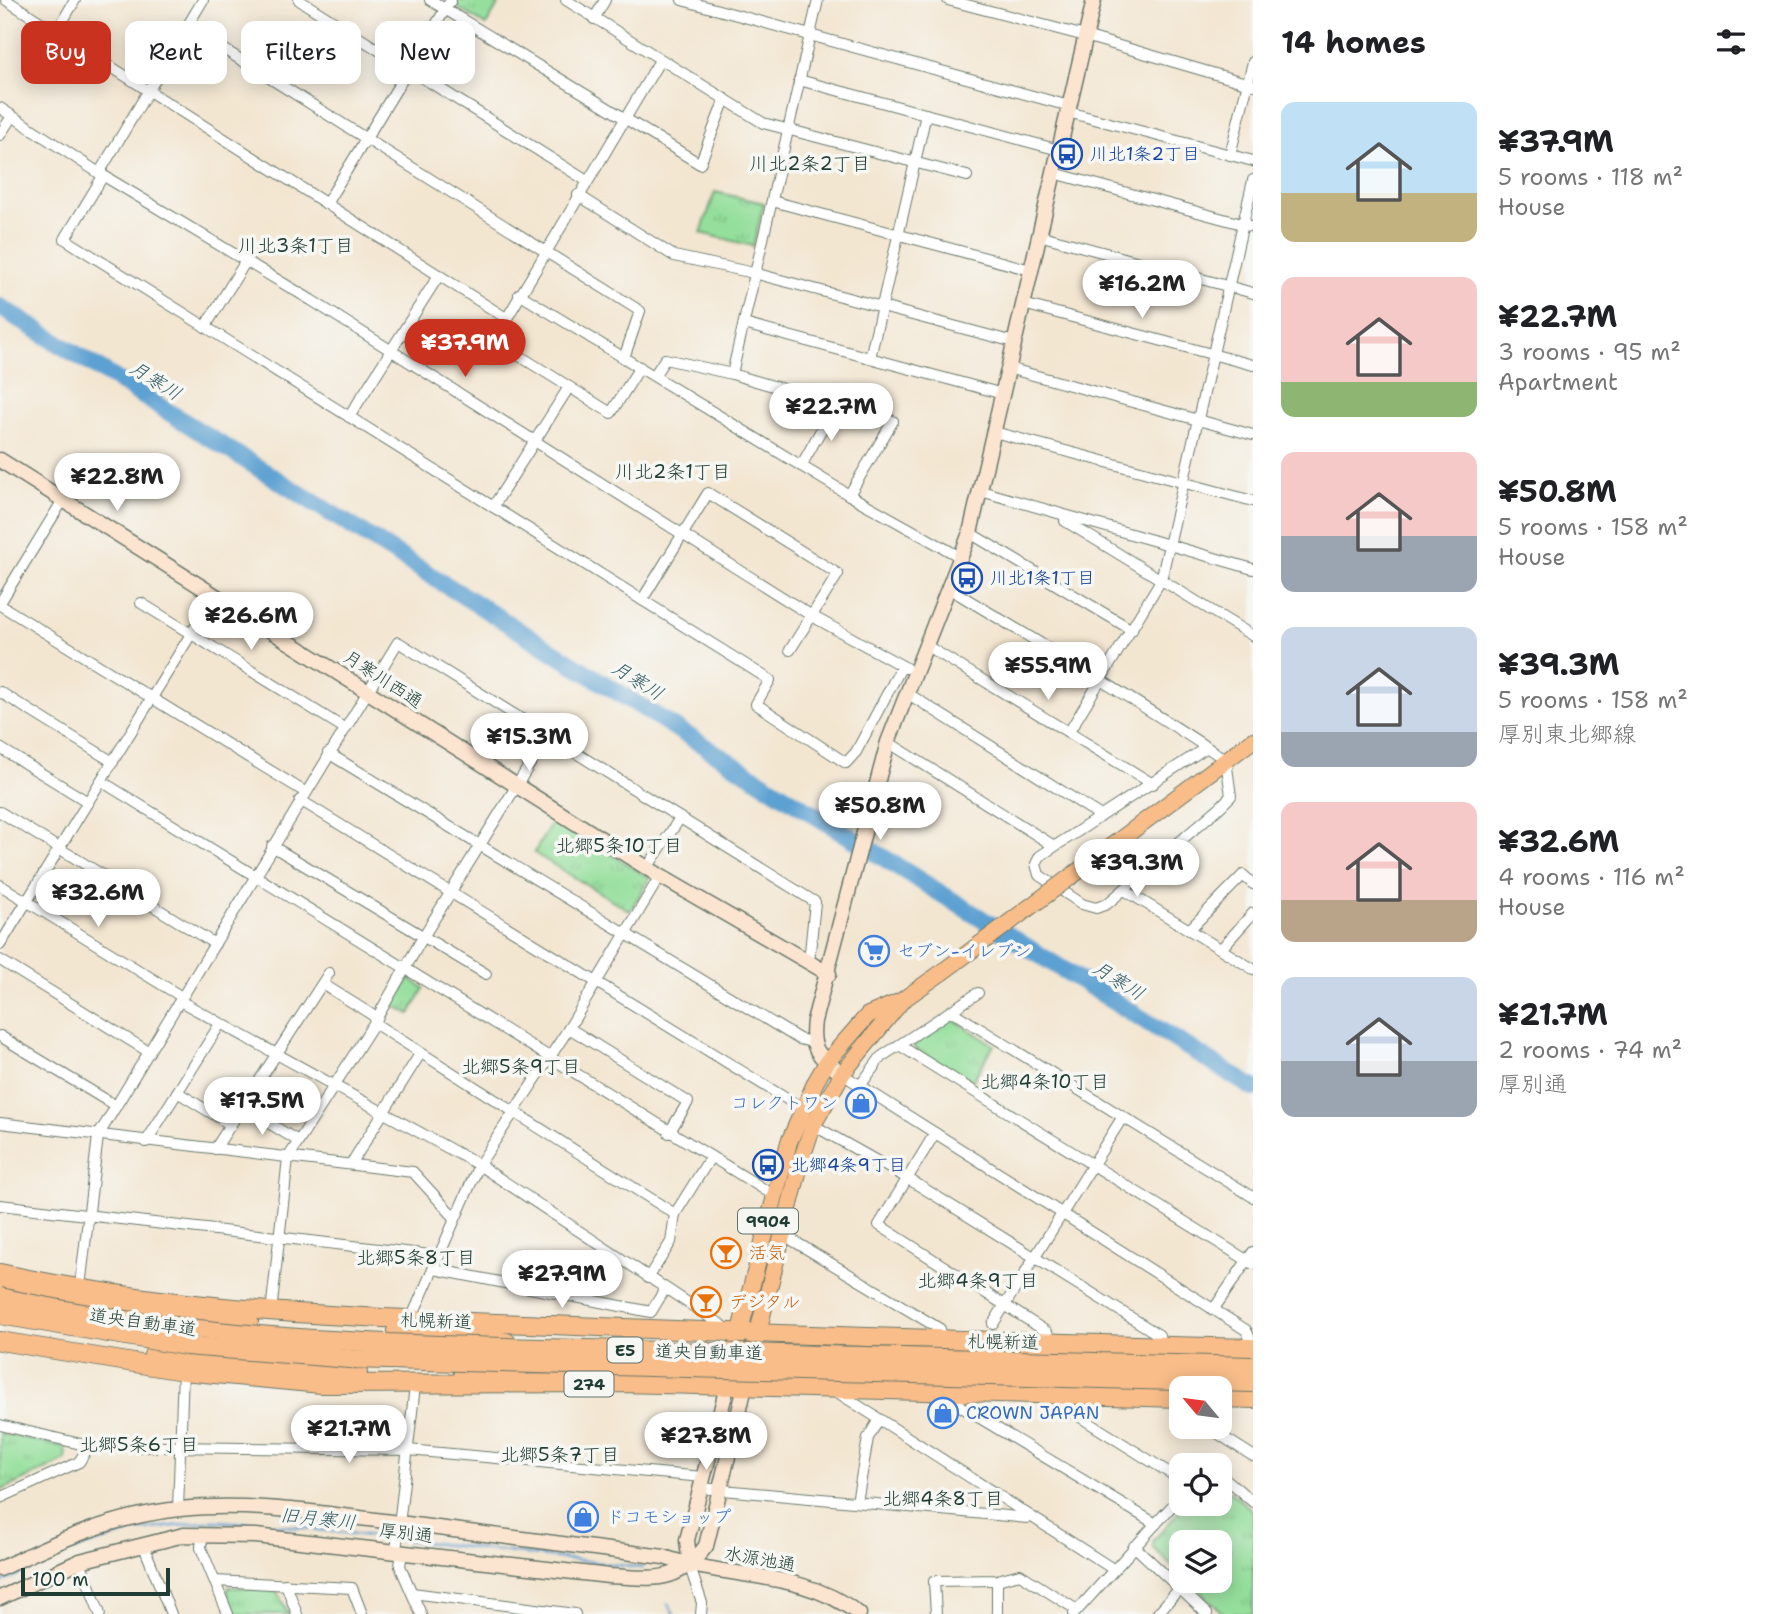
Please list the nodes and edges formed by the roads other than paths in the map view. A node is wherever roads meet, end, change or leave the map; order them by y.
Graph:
1 (75, 0) edge
2 (203, 0) edge
3 (299, 0) edge
4 (430, 0) edge
5 (566, 0) edge
6 (605, 0) edge
7 (682, 0) edge
8 (818, 0) edge
9 (948, 0) edge
10 (1094, 0) edge
11 (3, 1) edge
12 (448, 5) edge
13 (711, 5) edge
14 (594, 19) junction
15 (39, 21) edge
16 (63, 21) edge
17 (190, 21) edge
18 (438, 21) edge
19 (810, 35) junction
20 (1086, 36) junction
21 (375, 48) edge
22 (227, 51) edge
23 (660, 60) junction
24 (1253, 62) edge
25 (111, 65) edge
26 (799, 80) junction
27 (152, 84) edge
28 (400, 84) edge
29 (431, 84) edge
30 (1251, 84) edge
31 (149, 89) junction
32 (725, 99) junction
33 (0, 108) edge
34 (1069, 109) junction
35 (926, 114) junction
36 (12, 116) junction
37 (624, 120) junction
38 (787, 129) junction
39 (0, 135) edge
40 (366, 138) junction
41 (1059, 150) junction
42 (1230, 155) junction
43 (1253, 161) edge
44 (915, 162) junction
45 (1054, 173) junction
46 (101, 174) junction
47 (967, 176) dead end
48 (1253, 180) edge
49 (587, 181) junction
50 (578, 195) junction
51 (772, 201) junction
52 (326, 204) junction
53 (1248, 225) edge
54 (900, 235) junction
55 (1039, 235) junction
56 (546, 250) junction
57 (246, 261) junction
58 (1031, 270) junction
59 (754, 273) junction
60 (439, 275) junction
61 (1229, 286) junction
62 (1253, 293) edge
63 (519, 294) junction
64 (1024, 304) junction
65 (882, 307) junction
66 (506, 318) junction
67 (744, 324) junction
68 (205, 327) junction
69 (1014, 342) junction
70 (391, 351) junction
71 (1214, 355) junction
72 (624, 358) junction
73 (870, 358) junction
74 (1253, 365) edge
75 (640, 367) junction
76 (1009, 368) junction
77 (732, 374) junction
78 (654, 376) junction
79 (569, 387) junction
80 (1003, 394) junction
81 (835, 405) junction
82 (349, 417) junction
83 (1198, 420) junction
84 (994, 432) junction
85 (1253, 435) edge
86 (536, 441) junction
87 (0, 460) edge
88 (801, 466) junction
89 (1185, 483) junction
90 (981, 491) junction
91 (849, 495) junction
92 (63, 500) junction
93 (1253, 501) edge
94 (493, 507) junction
95 (1055, 514) junction
96 (970, 533) junction
97 (683, 534) junction
98 (1171, 546) junction
99 (962, 558) junction
100 (1253, 569) edge
101 (1161, 580) junction
102 (950, 589) junction
103 (215, 595) junction
104 (642, 600) junction
105 (141, 603) dead end
106 (0, 604) edge
107 (812, 615) junction
108 (1132, 630) junction
109 (192, 634) junction
110 (1253, 636) edge
111 (927, 646) junction
112 (790, 650) dead end
113 (909, 669) junction
114 (1102, 680) junction
115 (367, 690) junction
116 (0, 692) edge
117 (907, 693) junction
118 (151, 699) junction
119 (344, 728) junction
120 (1069, 732) junction
121 (548, 735) junction
122 (1253, 740) edge
123 (888, 742) junction
124 (1207, 747) junction
125 (0, 748) edge
126 (328, 753) junction
127 (1226, 760) junction
128 (113, 762) junction
129 (101, 781) junction
130 (1153, 785) junction
131 (516, 786) junction
132 (303, 796) junction
133 (88, 802) junction
134 (0, 812) edge
135 (1101, 816) junction
136 (680, 818) junction
137 (479, 845) junction
138 (272, 846) junction
139 (1054, 846) junction
140 (59, 849) junction
141 (653, 872) junction
142 (255, 875) junction
143 (1253, 884) edge
144 (0, 886) edge
145 (1124, 890) junction
146 (450, 894) junction
147 (27, 902) junction
148 (1253, 913) edge
149 (1189, 930) junction
150 (624, 933) junction
151 (423, 937) junction
152 (215, 944) junction
153 (0, 945) edge
154 (1221, 949) junction
155 (0, 960) edge
156 (809, 962) junction
157 (405, 968) junction
158 (1253, 969) edge
159 (329, 974) dead end
160 (485, 974) dead end
161 (829, 974) junction
162 (596, 982) junction
163 (323, 984) junction
164 (978, 993) dead end
165 (180, 1001) junction
166 (901, 1001) junction
167 (951, 1011) junction
168 (376, 1021) junction
169 (220, 1024) junction
170 (569, 1028) junction
171 (0, 1036) edge
172 (812, 1042) junction
173 (899, 1045) junction
174 (149, 1052) junction
175 (420, 1054) junction
176 (278, 1055) junction
177 (549, 1058) junction
178 (827, 1062) junction
179 (842, 1073) junction
180 (334, 1086) junction
181 (860, 1086) junction
182 (177, 1092) junction
183 (116, 1106) junction
184 (243, 1107) junction
185 (803, 1109) junction
186 (513, 1113) junction
187 (382, 1114) junction
188 (1122, 1118) junction
189 (0, 1123) edge
190 (231, 1125) junction
191 (813, 1125) junction
192 (669, 1133) junction
193 (934, 1133) junction
194 (98, 1136) junction
195 (298, 1141) junction
196 (146, 1142) junction
197 (215, 1149) junction
198 (288, 1158) junction
199 (709, 1158) junction
200 (351, 1164) junction
201 (479, 1165) junction
202 (1093, 1166) junction
203 (907, 1178) junction
204 (775, 1196) junction
205 (1253, 1197) edge
206 (0, 1205) edge
207 (1064, 1212) junction
208 (87, 1214) junction
209 (675, 1214) junction
210 (455, 1217) junction
211 (782, 1234) junction
212 (279, 1236) junction
213 (439, 1256) junction
214 (1036, 1257) junction
215 (1251, 1259) edge
216 (434, 1269) junction
217 (0, 1273) edge
218 (648, 1278) junction
219 (0, 1285) edge
220 (80, 1287) junction
221 (665, 1289) junction
222 (0, 1297) edge
223 (1005, 1305) junction
224 (1213, 1310) junction
225 (271, 1313) junction
226 (0, 1315) edge
227 (411, 1319) junction
228 (993, 1324) dead end
229 (0, 1331) edge
230 (757, 1332) junction
231 (739, 1333) junction
232 (942, 1340) junction
233 (0, 1342) edge
234 (1052, 1343) junction
235 (1161, 1346) junction
236 (1253, 1346) edge
237 (537, 1348) junction
238 (547, 1366) junction
239 (1253, 1366) edge
240 (183, 1371) junction
241 (1253, 1383) edge
242 (415, 1386) junction
243 (736, 1387) junction
244 (832, 1388) junction
245 (955, 1393) junction
246 (1062, 1394) junction
247 (1232, 1398) edge
248 (1169, 1399) edge
249 (1253, 1399) edge
250 (878, 1421) junction
251 (0, 1425) edge
252 (1226, 1439) edge
253 (89, 1446) junction
254 (178, 1448) junction
255 (408, 1450) junction
256 (1253, 1456) edge
257 (1169, 1472) edge
258 (702, 1483) junction
259 (1232, 1484) edge
260 (720, 1490) junction
261 (0, 1498) edge
262 (857, 1502) junction
263 (1253, 1502) edge
264 (178, 1509) junction
265 (1169, 1509) edge
266 (1032, 1518) junction
267 (1156, 1524) junction
268 (399, 1527) junction
269 (202, 1535) junction
270 (143, 1544) junction
271 (1134, 1546) junction
272 (398, 1549) junction
273 (80, 1561) junction
274 (690, 1567) junction
275 (0, 1569) edge
276 (1113, 1569) junction
277 (1169, 1579) edge
278 (997, 1580) junction
279 (214, 1581) junction
280 (286, 1584) junction
281 (412, 1593) junction
282 (1175, 1593) edge
283 (1183, 1593) edge
284 (0, 1598) edge
285 (539, 1612) edge
286 (1075, 1612) edge
287 (417, 1613) edge
288 (100, 1614) edge
289 (171, 1614) edge
290 (228, 1614) edge
291 (297, 1614) edge
292 (362, 1614) edge
293 (575, 1614) edge
294 (701, 1614) edge
295 (859, 1614) edge
296 (936, 1614) edge
297 (997, 1614) edge
298 (1157, 1614) edge
299 (1207, 1614) edge

1 - 16 street
2 - 17 street
3 - 21 street
4 - 12 street
5 - 14 street
6 - 14 street
7 - 13 street
8 - 19 street
9 - 20 street
10 - 20 street
11 - 15 street
12 - 18 street
12 - 37 street
13 - 19 street
14 - 23 street
19 - 26 street
19 - 34 street
20 - 30 street
20 - 34 street
22 - 40 street
23 - 32 street
23 - 37 street
24 - 30 street
25 - 31 street
26 - 35 street
26 - 38 street
27 - 31 street
28 - 40 street
29 - 49 street
30 - 42 street
31 - 46 street
31 - 52 street
32 - 37 street
32 - 38 street
33 - 36 street
34 - 41 street
34 - 42 street
35 - 41 street
35 - 44 street
36 - 39 street
36 - 46 street
37 - 49 street
38 - 44 street
38 - 51 street
40 - 52 street
40 - 56 street
41 - 45 street
42 - 43 street
44 - 47 street
44 - 54 street
45 - 53 street
45 - 55 street
46 - 57 street
46 - 68 street
48 - 53 street
49 - 50 street
50 - 56 street
50 - 59 street
51 - 54 street
51 - 59 street
52 - 60 street
53 - 61 street
54 - 58 street
54 - 65 street
55 - 58 street
55 - 61 street
56 - 63 street
56 - 72 street
57 - 68 street
57 - 70 street
58 - 64 street
59 - 65 street
59 - 67 street
60 - 66 street
60 - 70 street
61 - 62 street
61 - 71 street
63 - 66 street
63 - 72 street
64 - 69 street
64 - 71 street
65 - 69 street
65 - 73 street
66 - 79 street
67 - 73 street
67 - 77 street
68 - 82 street
69 - 76 street
70 - 82 street
70 - 86 street
71 - 74 street
71 - 83 street
72 - 75 street
73 - 80 street
75 - 78 street
75 - 79 street
76 - 80 street
76 - 83 street
77 - 78 street
77 - 81 street
78 - 88 street
79 - 86 street
80 - 84 street
81 - 88 street
81 - 91 street
82 - 94 street
83 - 85 street
83 - 89 street
84 - 89 street
84 - 90 street
86 - 94 street
86 - 97 street
87 - 92 street, 月寒川西通
88 - 91 street
89 - 93 street
89 - 98 street
90 - 95 street
90 - 96 street
91 - 99 street
92 - 103 street, 月寒川西通
92 - 106 street
94 - 104 street
95 - 98 street
95 - 101 street
96 - 99 street
96 - 108 street
97 - 104 street
97 - 107 street
97 - 107 street
98 - 100 street
98 - 101 street
99 - 102 street
101 - 108 street
101 - 110 street
102 - 111 street
102 - 114 street
103 - 109 street
103 - 115 street, 月寒川西通
104 - 113 street
105 - 109 street
106 - 118 street
107 - 112 street
107 - 113 street
108 - 114 street
109 - 118 street
109 - 119 street
111 - 113 street
111 - 120 street
113 - 117 street
114 - 120 street
114 - 124 street
115 - 119 street
115 - 121 street
115 - 131 street, 月寒川西通
116 - 128 street
117 - 123 street
117 - 135 street
118 - 128 street
118 - 132 street
119 - 126 street
120 - 130 street
121 - 131 street
121 - 136 street
122 - 127 main road, 9904
123 - 139 street
123 - 161 street
124 - 127 street
124 - 130 street
125 - 133 street
126 - 132 street
126 - 137 street
127 - 145 street
127 - 166 main road, 9904, bridge
128 - 129 street
129 - 133 street
129 - 142 street
130 - 135 street
131 - 137 street
131 - 141 street, 月寒川西通
132 - 138 street
132 - 146 street
133 - 140 street
134 - 140 street
135 - 139 street
136 - 141 street
136 - 156 street
137 - 146 street
137 - 150 street
138 - 142 street
138 - 151 street
139 - 145 street
140 - 147 street
140 - 152 street
141 - 150 street
141 - 156 street, 月寒川西通
142 - 152 street
142 - 157 street
143 - 149 street
144 - 147 street
145 - 149 street
146 - 151 street
146 - 162 street
147 - 153 street
147 - 165 street
148 - 154 street
149 - 154 street
150 - 162 street
150 - 172 street
151 - 157 street
151 - 160 street
152 - 165 street
154 - 158 street
155 - 174 street
156 - 161 street, 月寒川西通
157 - 168 street
157 - 177 street
159 - 163 street
161 - 172 street
162 - 170 street
162 - 185 street
163 - 168 street
163 - 176 street
164 - 167 street
165 - 169 street
165 - 174 street
166 - 178 main road, 9904
166 - 179 main road, 9904
167 - 173 street
167 - 188 street
168 - 175 street
168 - 180 street
169 - 176 street
169 - 182 street
170 - 177 street
170 - 192 street
171 - 183 street
172 - 178 street
173 - 181 street
173 - 202 street
174 - 183 street
175 - 186 street
175 - 187 street
176 - 180 street
176 - 184 street
177 - 186 street
177 - 192 street
178 - 179 street
178 - 185 main road, 9904
179 - 181 street
179 - 191 main road, 9904
180 - 187 street
180 - 195 street
181 - 193 street
182 - 190 street
182 - 196 street
183 - 194 street
184 - 190 street
184 - 195 street
185 - 204 main road, 9904
186 - 201 street
186 - 209 street
187 - 200 street
187 - 201 street
188 - 202 street
188 - 205 street
189 - 194 street
190 - 197 street
191 - 203 street
191 - 211 main road, 9904
192 - 199 street
193 - 203 street
193 - 207 street
194 - 196 street
194 - 208 street
195 - 198 street
196 - 197 street
197 - 198 street
198 - 200 street
198 - 212 street
199 - 204 street
199 - 209 street
200 - 210 street
201 - 210 street
201 - 218 street
202 - 207 street
202 - 215 street
203 - 214 street
203 - 223 street
204 - 231 main road, 9904
206 - 208 street
207 - 214 street
207 - 224 street
208 - 212 street
208 - 220 street
209 - 218 street
210 - 213 street
211 - 230 main road, 9904
211 - 232 street
212 - 213 street
212 - 225 street
213 - 216 street
214 - 223 street
214 - 235 street
215 - 224 street
216 - 221 street
216 - 227 street
217 - 220 highway, 札幌新道
218 - 221 street
219 - 237 highway, bridge
220 - 225 highway, 札幌新道
221 - 231 street
222 - 237 highway, 道央自動車道 / E5, bridge
223 - 228 street
223 - 234 street
224 - 236 street
225 - 227 highway, 札幌新道
226 - 238 highway, 道央自動車道 / E5, bridge
227 - 231 highway, 札幌新道
229 - 238 highway, bridge
230 - 231 highway, 札幌新道
230 - 232 highway, 札幌新道
230 - 243 main road, 9904
231 - 243 main road, 9904
232 - 234 highway, 札幌新道
233 - 240 highway, 274
234 - 235 highway, 札幌新道
235 - 236 highway, 札幌新道
237 - 239 highway, 道央自動車道 / E5, bridge
238 - 241 highway, 道央自動車道 / E5, bridge
240 - 242 highway, 274
240 - 254 street
242 - 243 highway, 274
242 - 255 street
243 - 244 highway, 274
243 - 258 street
243 - 260 street
244 - 245 highway, 274
244 - 250 street
245 - 246 highway, 274
245 - 267 street
246 - 248 highway, 274
246 - 257 street
247 - 249 highway
250 - 262 street
250 - 266 street
251 - 253 street
252 - 256 street
253 - 254 street
253 - 261 street
254 - 255 street
254 - 264 street
255 - 258 street
255 - 268 street
258 - 260 street
258 - 274 street
259 - 263 street
260 - 262 street
260 - 274 street
262 - 266 street
264 - 268 street, 厚別通
264 - 275 street, 厚別通
265 - 267 street
266 - 276 street
267 - 271 street
268 - 272 street
268 - 274 street, 厚別通
269 - 270 street, 厚別通
269 - 272 street, 厚別通
269 - 279 street
270 - 273 street, 厚別通
270 - 289 street
271 - 276 street
271 - 277 street
272 - 274 street, 厚別通
272 - 281 street
273 - 284 street, 厚別通
273 - 288 street
274 - 294 street
274 - 295 street, 水源池通
276 - 286 street
278 - 286 street
278 - 296 street
278 - 297 street
279 - 280 street
279 - 290 street
280 - 291 street
280 - 292 street
281 - 285 street
281 - 287 street
282 - 298 street
283 - 299 street
285 - 293 street

